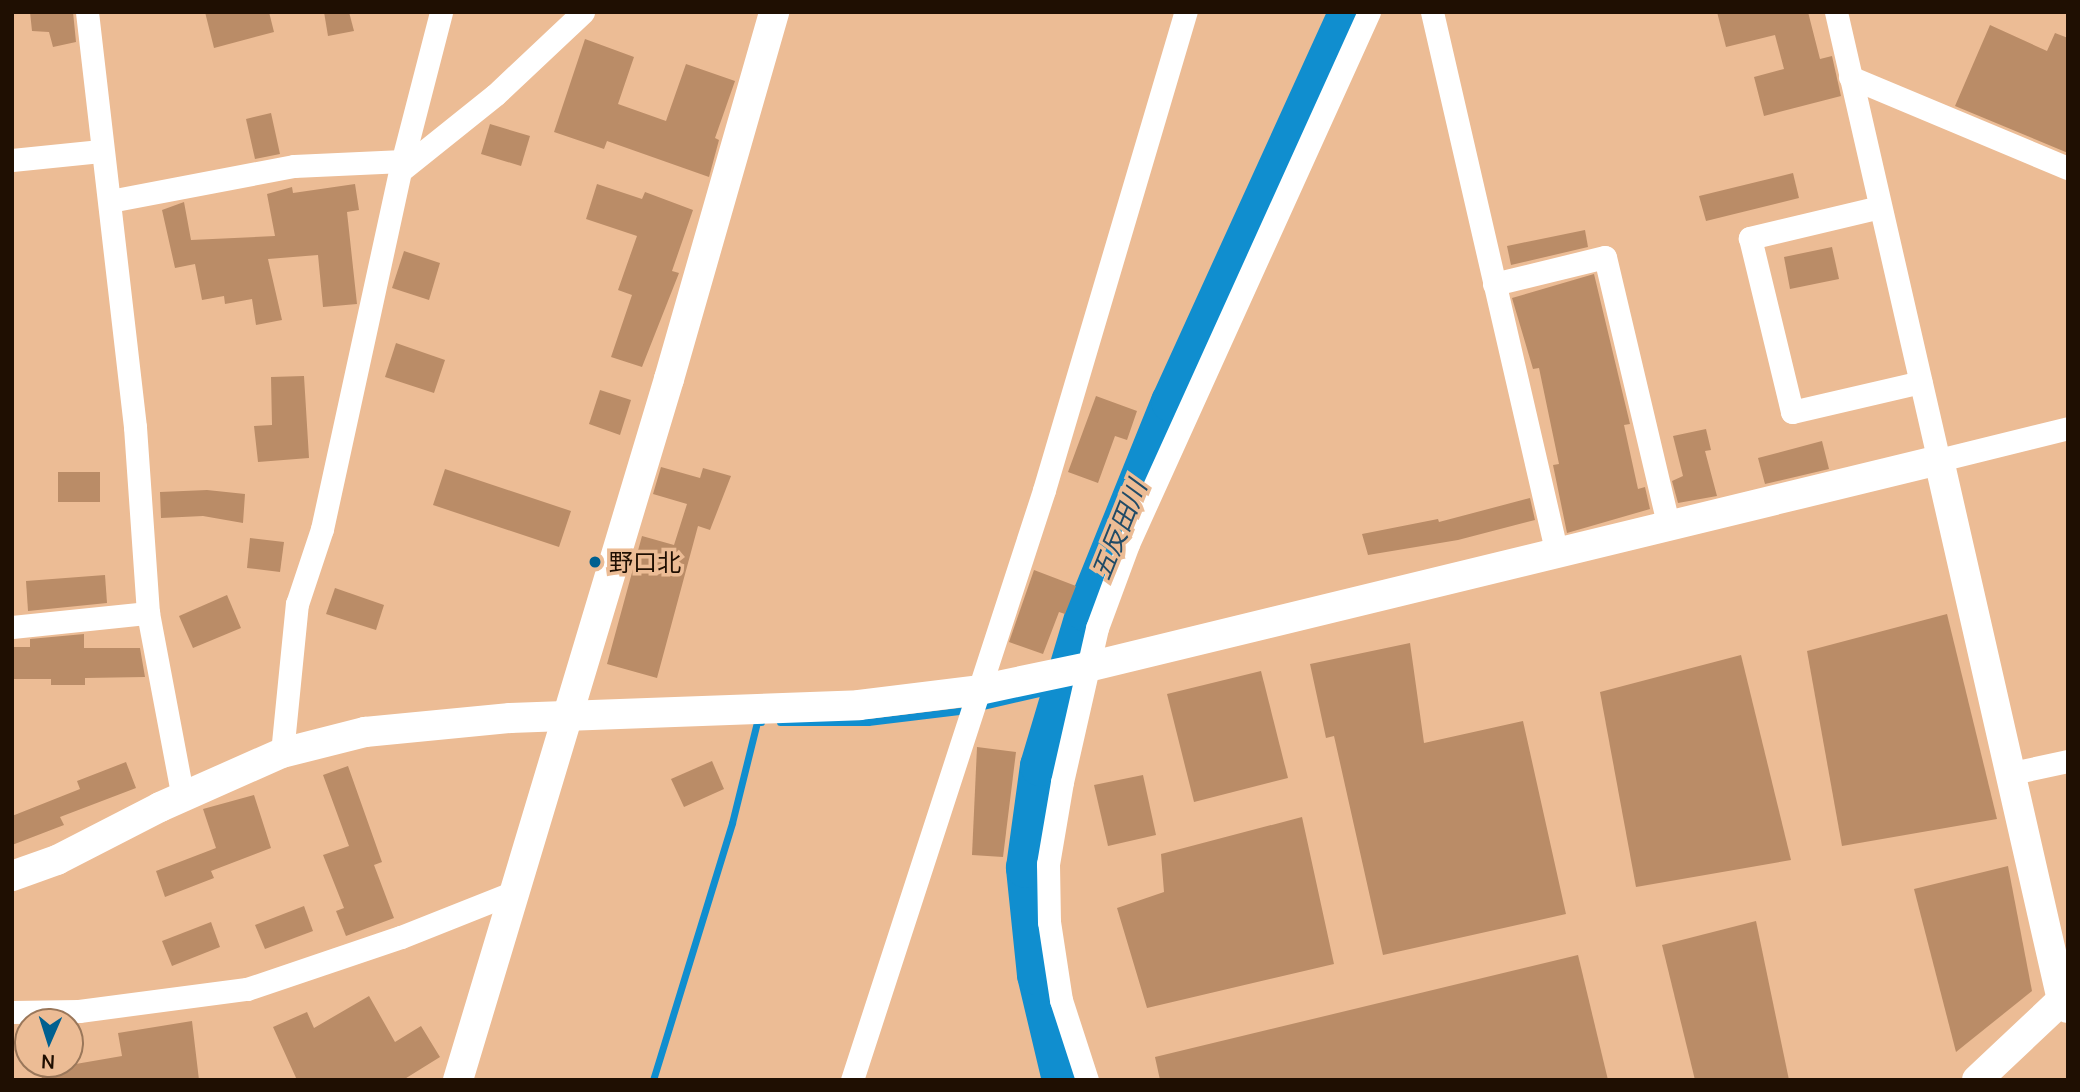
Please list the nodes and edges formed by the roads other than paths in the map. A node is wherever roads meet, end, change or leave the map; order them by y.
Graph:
1 (87, 12) edge
2 (441, 12) edge
3 (583, 12) edge
4 (774, 12) edge
5 (1186, 12) edge
6 (1369, 12) edge
7 (1432, 12) edge
8 (1836, 12) edge
9 (1850, 78) junction
10 (101, 151) junction
11 (12, 160) edge
12 (402, 166) junction
13 (2068, 168) edge
14 (110, 201) junction
15 (1880, 207) junction
16 (1494, 284) junction
17 (1921, 382) junction
18 (2068, 428) edge
19 (1939, 460) junction
20 (1668, 523) junction
21 (1556, 550) junction
22 (148, 613) junction
23 (12, 627) edge
24 (1072, 670) junction
25 (976, 702) junction
26 (566, 717) junction
27 (282, 753) junction
28 (2068, 761) edge
29 (2012, 773) junction
30 (183, 798) junction
31 (12, 876) edge
32 (514, 892) junction
33 (2065, 1004) edge
34 (12, 1013) edge
35 (458, 1080) edge
36 (852, 1080) edge
37 (1087, 1080) edge
38 (1977, 1080) edge

1 - 10 street
2 - 12 street
3 - 12 street
4 - 26 street
5 - 25 street
6 - 24 street
7 - 16 street
8 - 9 street
9 - 13 street
9 - 15 street
10 - 11 street
10 - 14 street
12 - 14 street
12 - 27 street
14 - 22 street
15 - 17 street
15 - 17 street
16 - 20 street
16 - 21 street
17 - 19 street
18 - 19 street
19 - 20 street
19 - 29 street
20 - 21 street
21 - 24 street
22 - 23 street
22 - 30 street
24 - 25 street
24 - 37 street
25 - 26 street
25 - 36 street
26 - 27 street
26 - 32 street
27 - 30 street
28 - 29 street
29 - 33 street
30 - 31 street
32 - 34 street
32 - 35 street
33 - 38 street

